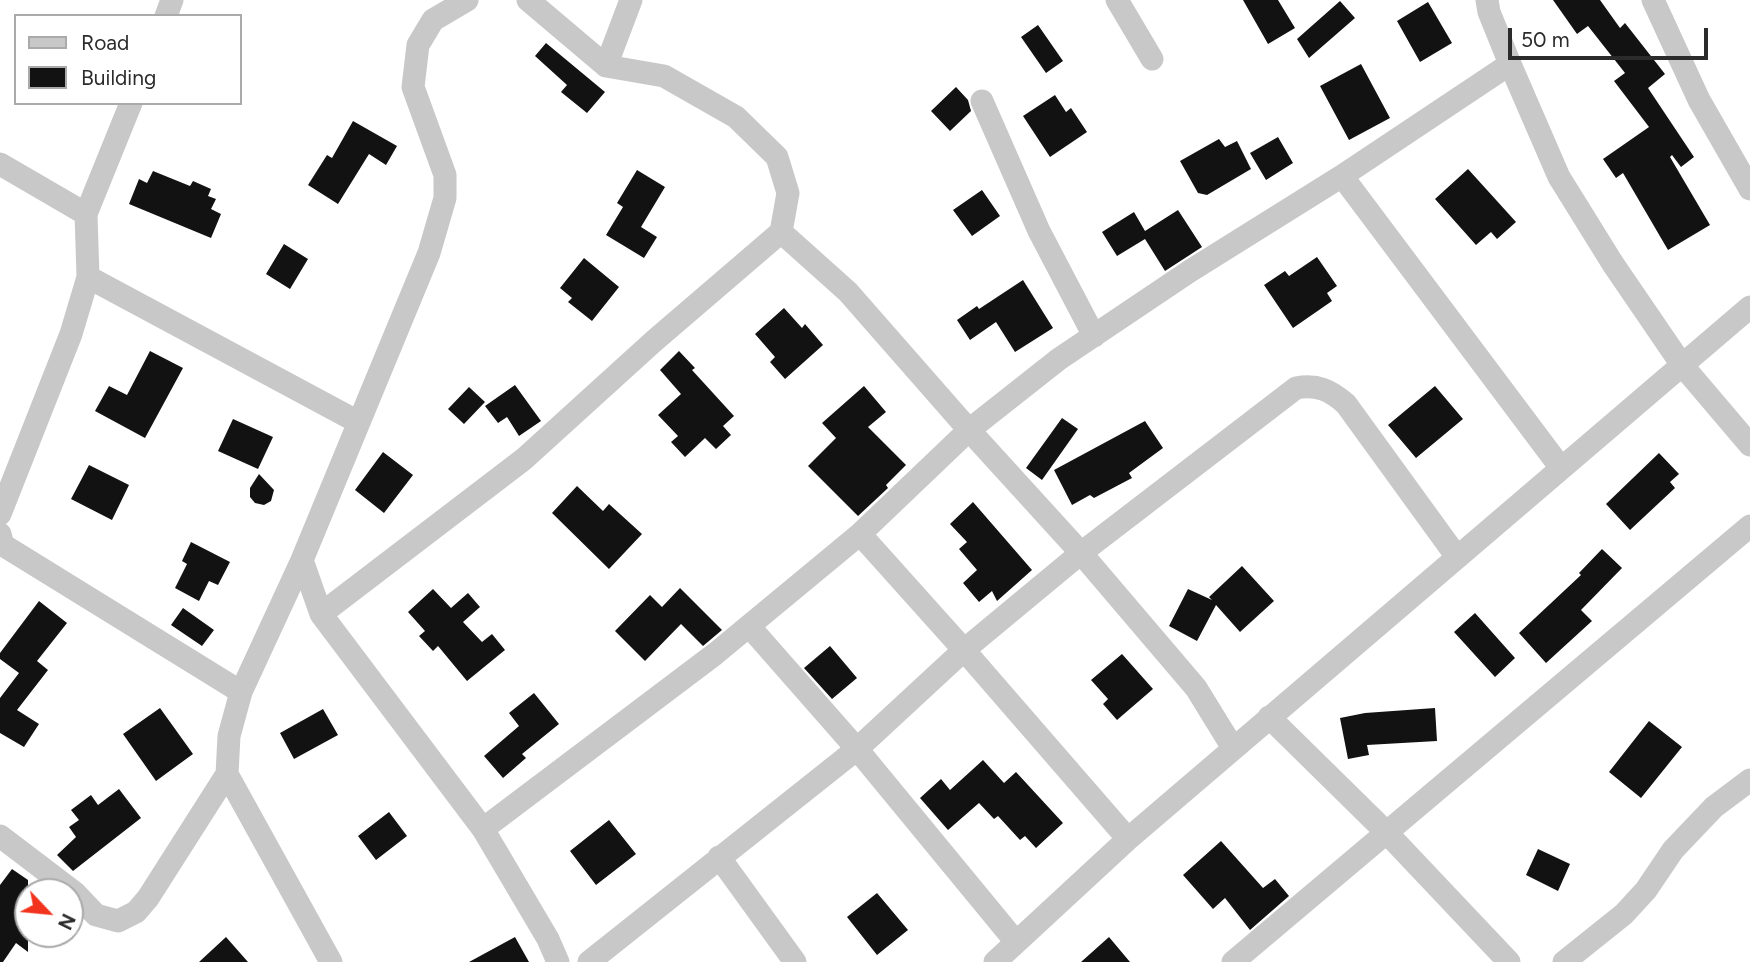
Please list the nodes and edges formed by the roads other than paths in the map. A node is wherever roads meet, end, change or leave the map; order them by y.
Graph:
1 (467, 0) edge
2 (528, 0) edge
3 (631, 0) edge
4 (1117, 0) edge
5 (1487, 0) edge
6 (1653, 0) edge
7 (1152, 59) dead end
8 (1510, 64) junction
9 (606, 66) junction
10 (982, 101) dead end
11 (130, 105) edge
12 (0, 164) edge
13 (1342, 176) junction
14 (1750, 189) edge
15 (86, 214) junction
16 (781, 232) junction
17 (88, 276) junction
18 (1750, 307) edge
19 (1094, 336) junction
20 (1682, 365) junction
21 (358, 422) junction
22 (969, 430) junction
23 (1750, 445) edge
24 (1561, 468) junction
25 (0, 514) edge
26 (1750, 526) edge
27 (860, 534) junction
28 (1, 544) edge
29 (1081, 553) junction
30 (1457, 557) junction
31 (302, 560) junction
32 (321, 614) junction
33 (749, 626) junction
34 (964, 650) junction
35 (241, 692) junction
36 (1269, 717) junction
37 (1233, 748) junction
38 (857, 749) junction
39 (227, 774) junction
40 (1750, 780) edge
41 (483, 830) junction
42 (1386, 832) junction
43 (0, 836) edge
44 (1128, 839) junction
45 (719, 857) junction
46 (1016, 942) junction
47 (331, 962) edge
48 (558, 962) edge
49 (589, 962) edge
50 (795, 962) edge
51 (995, 962) edge
52 (1233, 962) edge
53 (1509, 962) edge
54 (1564, 962) edge

1 - 21 street
2 - 9 street
3 - 9 street
4 - 7 street
5 - 8 street
6 - 14 street
8 - 13 street
8 - 20 street
9 - 16 street
10 - 19 street
11 - 15 street
12 - 15 street
13 - 19 street
13 - 24 street
15 - 17 street
16 - 22 street
16 - 32 street
17 - 21 street
17 - 25 street
18 - 20 street
19 - 22 street
20 - 23 street
20 - 24 street
21 - 31 street
22 - 27 street
22 - 29 street
24 - 30 street
26 - 42 street
27 - 33 street
27 - 34 street
28 - 35 street
29 - 30 street
29 - 34 street
29 - 37 street
30 - 36 street
31 - 32 street
31 - 35 street
32 - 41 street
33 - 38 street
33 - 41 street
34 - 38 street
34 - 44 street
35 - 39 street
36 - 37 street
36 - 42 street
37 - 44 street
38 - 45 street
38 - 46 street
39 - 43 street
39 - 47 street
40 - 54 street
41 - 48 street
42 - 52 street
42 - 53 street
44 - 46 street
45 - 49 street
45 - 50 street
46 - 51 street

